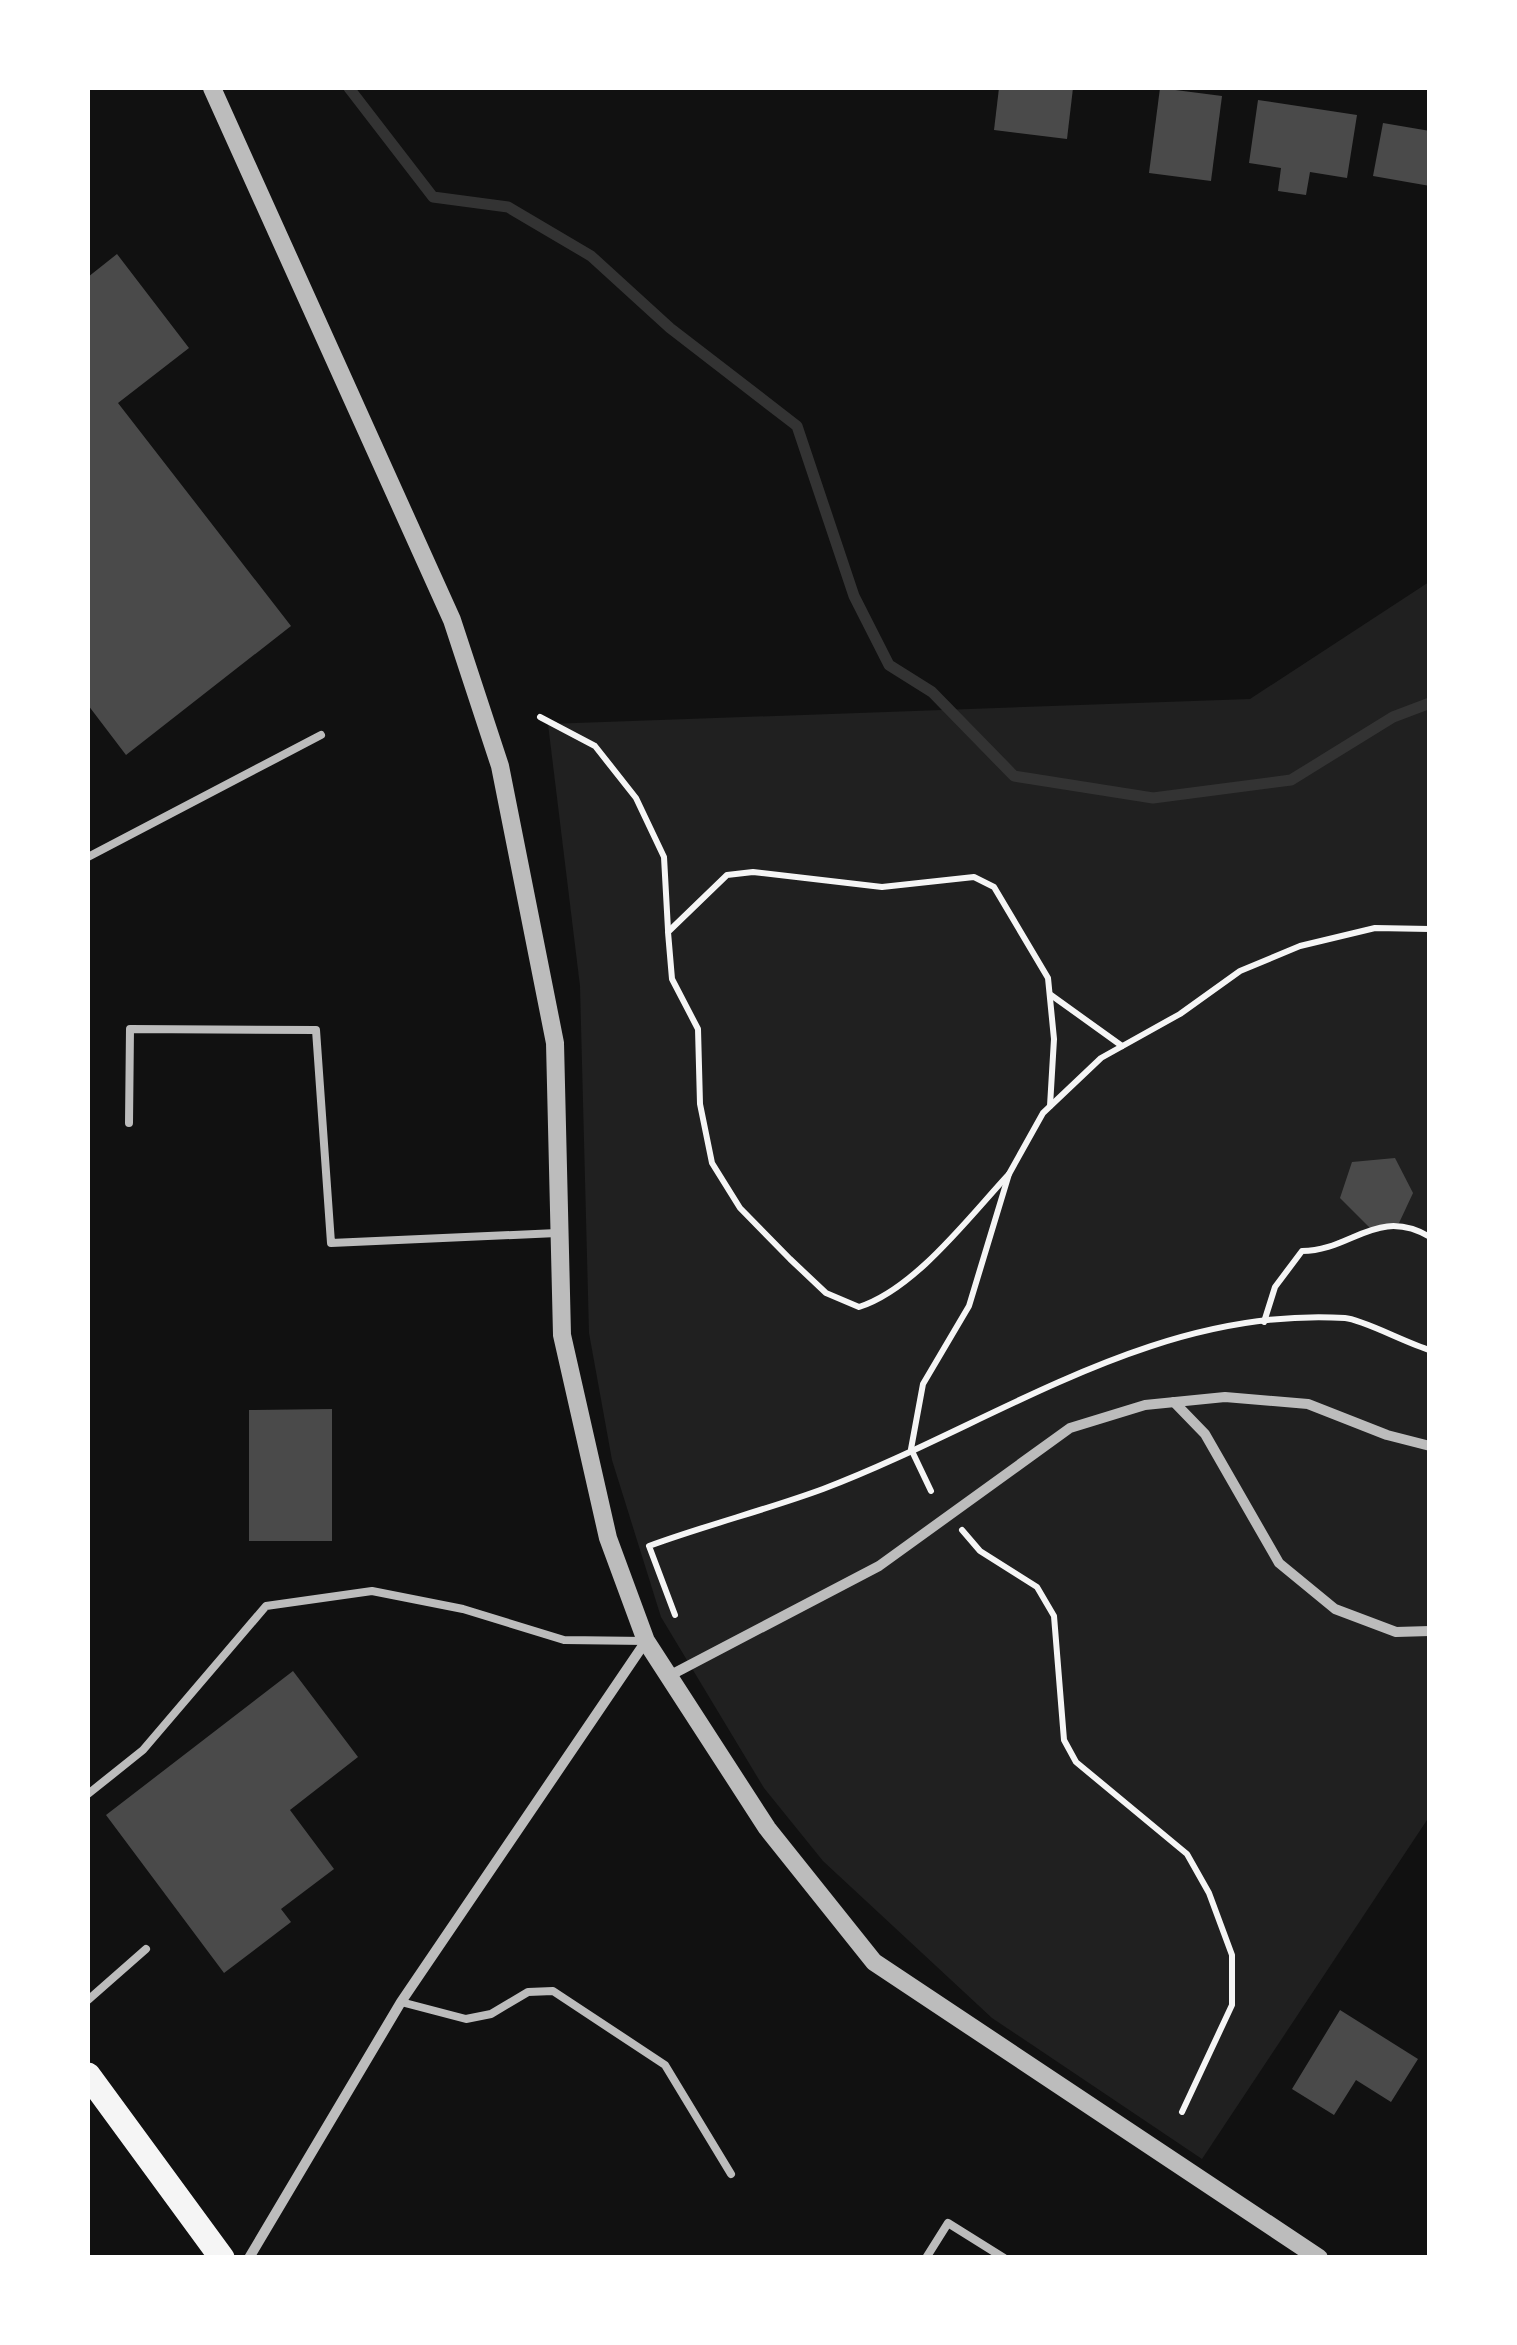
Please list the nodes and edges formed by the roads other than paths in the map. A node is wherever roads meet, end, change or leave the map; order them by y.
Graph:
1 (212, 88) edge
2 (322, 735) dead end
3 (88, 857) edge
4 (129, 1122) dead end
5 (562, 1233) junction
6 (1174, 1402) junction
7 (1430, 1446) edge
8 (1430, 1631) edge
9 (646, 1640) junction
10 (666, 1677) junction
11 (88, 1794) edge
12 (146, 1949) dead end
13 (88, 2000) edge
14 (401, 2002) junction
15 (88, 2075) edge
16 (732, 2174) dead end
17 (222, 2258) edge
18 (249, 2258) edge
19 (926, 2258) edge
20 (1004, 2258) edge
21 (1319, 2258) edge

1 - 5 street
2 - 3 lane
4 - 5 lane
5 - 9 street
6 - 7 street
6 - 8 street
6 - 10 street
9 - 10 street
9 - 11 lane
9 - 14 street
10 - 21 street
12 - 13 lane
14 - 16 lane
14 - 18 street
15 - 17 main road
19 - 20 lane

